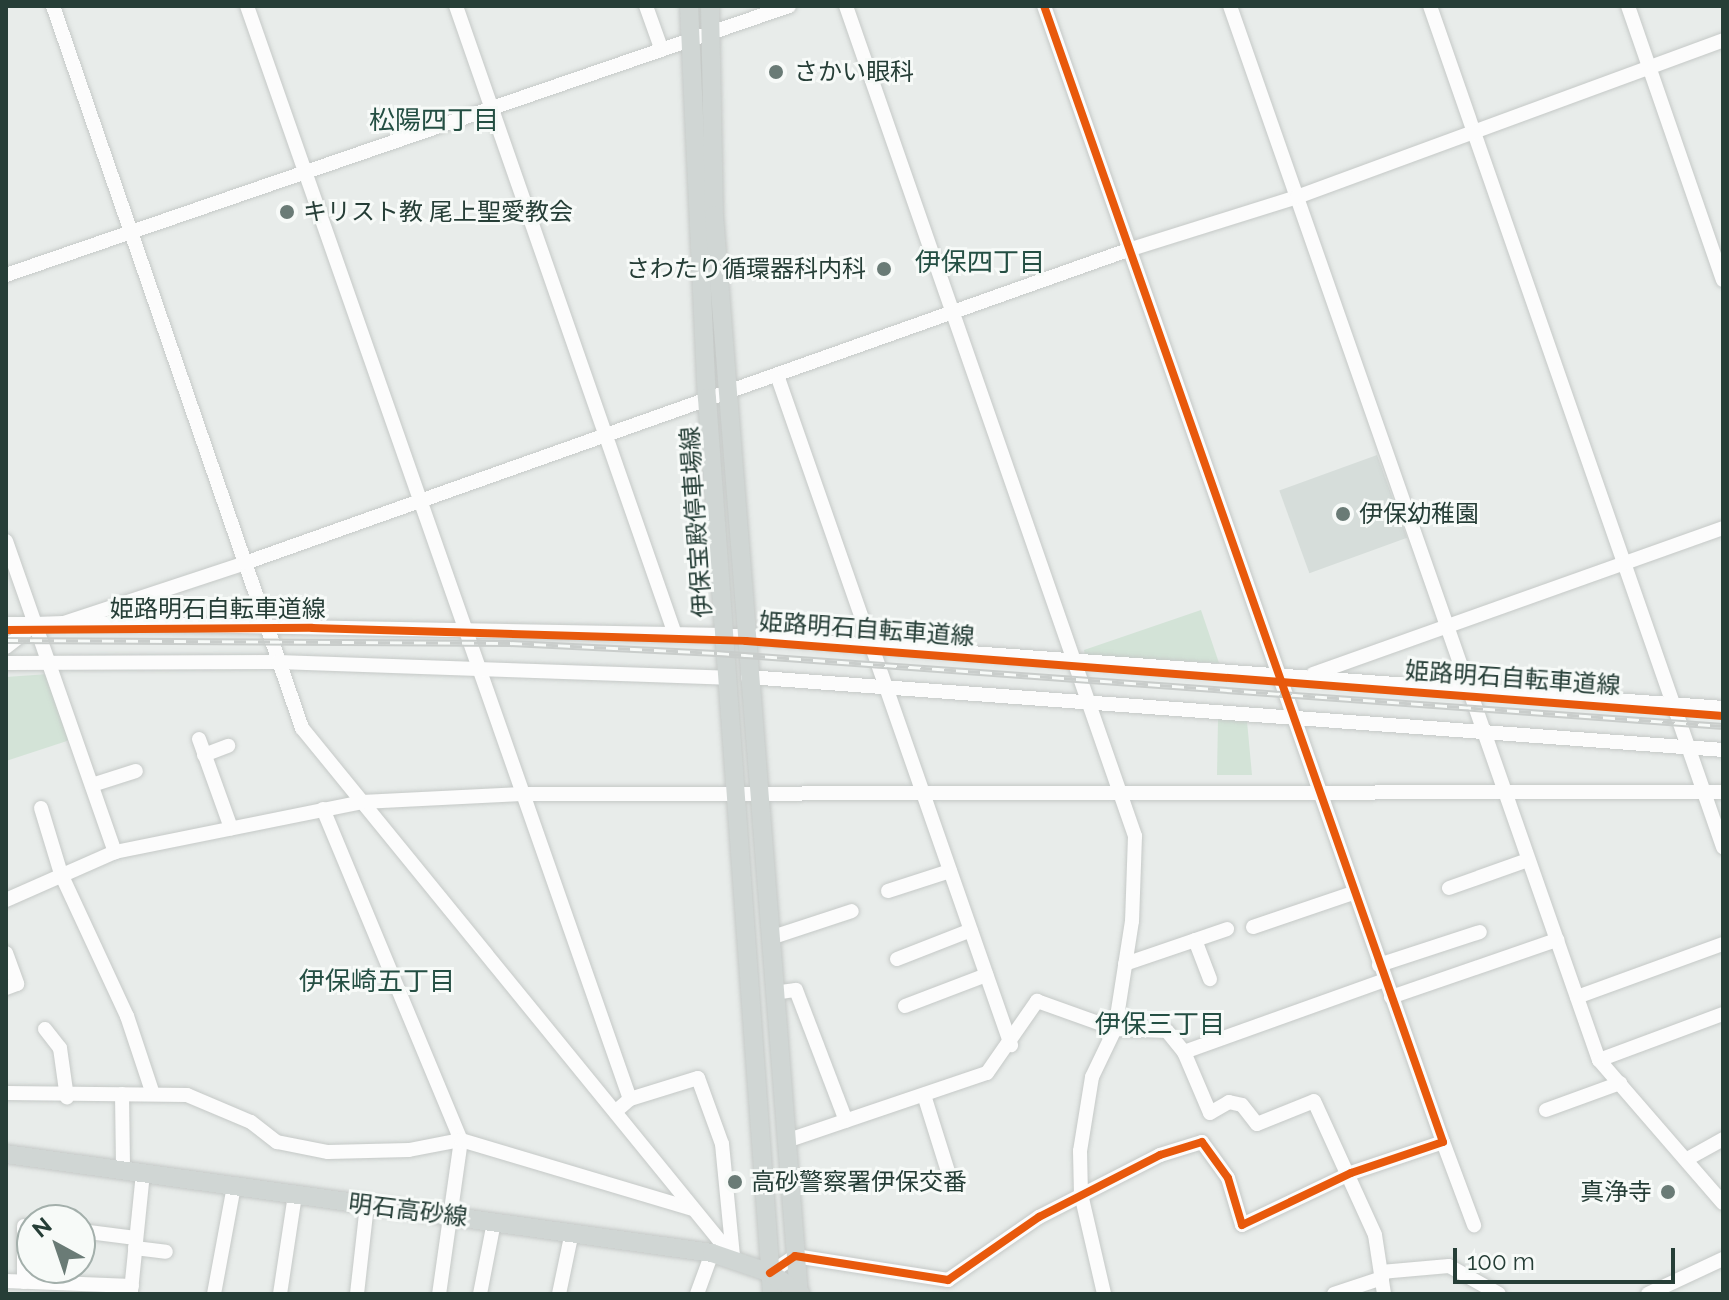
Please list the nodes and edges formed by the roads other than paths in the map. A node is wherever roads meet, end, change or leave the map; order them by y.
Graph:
1 (53, 6) edge
2 (247, 6) edge
3 (456, 6) edge
4 (646, 6) edge
5 (689, 6) edge
6 (710, 6) edge
7 (789, 6) edge
8 (846, 6) edge
9 (1044, 6) edge
10 (1230, 6) edge
11 (1430, 6) edge
12 (1628, 6) edge
13 (710, 32) junction
14 (690, 38) junction
15 (1723, 40) edge
16 (661, 48) junction
17 (1649, 69) junction
18 (490, 109) junction
19 (1472, 130) junction
20 (304, 173) junction
21 (1297, 197) junction
22 (133, 232) junction
23 (1128, 250) junction
24 (6, 275) edge
25 (1723, 280) edge
26 (955, 315) junction
27 (777, 375) junction
28 (729, 391) junction
29 (707, 398) junction
30 (603, 433) junction
31 (421, 499) junction
32 (1723, 528) edge
33 (6, 541) edge
34 (245, 563) junction
35 (1625, 564) junction
36 (64, 623) junction
37 (265, 623) junction
38 (6, 624) edge
39 (35, 624) junction
40 (1444, 625) junction
41 (464, 628) junction
42 (675, 634) junction
43 (725, 635) junction
44 (746, 636) junction
45 (871, 645) junction
46 (6, 647) edge
47 (1075, 657) junction
48 (278, 662) junction
49 (6, 663) edge
50 (50, 663) junction
51 (480, 667) junction
52 (1275, 675) junction
53 (748, 677) junction
54 (1306, 677) junction
55 (728, 678) junction
56 (886, 686) junction
57 (1472, 688) junction
58 (1090, 700) junction
59 (1672, 704) junction
60 (1723, 708) edge
61 (1290, 715) junction
62 (1486, 731) junction
63 (199, 739) dead end
64 (228, 746) dead end
65 (1689, 747) junction
66 (1723, 750) edge
67 (204, 755) junction
68 (136, 771) dead end
69 (92, 785) junction
70 (1702, 792) junction
71 (1723, 792) edge
72 (1505, 793) junction
73 (522, 794) junction
74 (1123, 794) junction
75 (1318, 794) junction
76 (747, 796) junction
77 (924, 797) junction
78 (362, 802) junction
79 (41, 808) dead end
80 (323, 809) junction
81 (231, 828) junction
82 (1723, 847) edge
83 (115, 852) junction
84 (1528, 860) junction
85 (950, 871) junction
86 (61, 874) junction
87 (1449, 888) dead end
88 (888, 891) dead end
89 (1353, 893) junction
90 (6, 900) edge
91 (852, 911) dead end
92 (1253, 927) dead end
93 (1227, 929) dead end
94 (971, 930) junction
95 (1480, 932) dead end
96 (770, 938) junction
97 (1195, 940) junction
98 (1557, 940) junction
99 (1723, 944) edge
100 (6, 953) edge
101 (897, 959) dead end
102 (1125, 964) junction
103 (1379, 965) junction
104 (986, 975) junction
105 (1210, 979) dead end
106 (1385, 980) junction
107 (912, 985) dead end
108 (6, 988) edge
109 (774, 993) junction
110 (1391, 997) junction
111 (1577, 997) junction
112 (1723, 1014) edge
113 (45, 1029) dead end
114 (1115, 1029) junction
115 (1011, 1045) junction
116 (1184, 1052) junction
117 (1599, 1060) junction
118 (1620, 1083) junction
119 (152, 1091) junction
120 (6, 1093) edge
121 (122, 1094) junction
122 (924, 1095) junction
123 (67, 1098) junction
124 (630, 1099) junction
125 (1546, 1110) dead end
126 (616, 1111) junction
127 (846, 1121) junction
128 (1723, 1139) edge
129 (461, 1140) junction
130 (789, 1140) junction
131 (1443, 1142) junction
132 (6, 1154) edge
133 (1689, 1158) junction
134 (123, 1170) junction
135 (143, 1172) junction
136 (1351, 1173) junction
137 (949, 1175) dead end
138 (234, 1186) junction
139 (1081, 1194) junction
140 (295, 1195) junction
141 (1723, 1203) edge
142 (367, 1205) junction
143 (692, 1209) junction
144 (454, 1216) junction
145 (494, 1222) junction
146 (1474, 1225) dead end
147 (572, 1232) junction
148 (96, 1234) edge
149 (135, 1243) junction
150 (166, 1252) dead end
151 (712, 1253) junction
152 (795, 1256) junction
153 (733, 1257) junction
154 (1723, 1259) edge
155 (770, 1273) junction
156 (1381, 1275) junction
157 (40, 1284) edge
158 (87, 1290) edge
159 (131, 1290) edge
160 (799, 1293) edge
161 (214, 1294) edge
162 (280, 1294) edge
163 (357, 1294) edge
164 (439, 1294) edge
165 (480, 1294) edge
166 (559, 1294) edge
167 (697, 1294) edge
168 (772, 1294) edge
169 (1104, 1294) edge
170 (1334, 1294) edge
171 (1384, 1294) edge
172 (1499, 1294) edge
173 (1648, 1294) edge

1 - 22 street
2 - 20 street
3 - 18 street
4 - 16 street
5 - 14 main road, 伊保宝殿停車場線
6 - 13 main road, 伊保宝殿停車場線
7 - 13 street
8 - 26 street
9 - 23 street
10 - 21 street
11 - 19 street
12 - 17 street
13 - 14 street
13 - 28 main road, 伊保宝殿停車場線
14 - 16 street
14 - 29 main road, 伊保宝殿停車場線
15 - 17 street
16 - 18 street
17 - 19 street
17 - 25 street
18 - 20 street
18 - 30 street
19 - 21 street
19 - 35 street
20 - 22 street
20 - 31 street
21 - 23 street
21 - 40 street
22 - 24 street
22 - 34 street
23 - 26 street
23 - 52 street
26 - 27 street
26 - 47 street
27 - 28 street
27 - 45 street
28 - 29 street
28 - 44 main road, 伊保宝殿停車場線
29 - 30 street
29 - 43 main road, 伊保宝殿停車場線
30 - 31 street
30 - 42 street
31 - 34 street
31 - 41 street
32 - 35 street
33 - 39 street
34 - 36 street
34 - 37 street
35 - 40 street
35 - 59 street
36 - 37 street
36 - 39 street
37 - 41 street
37 - 48 street
38 - 39 street
39 - 46 street
39 - 50 street
40 - 54 street
40 - 57 street
41 - 42 street
41 - 51 street
42 - 43 street
43 - 44 street
43 - 55 main road, 伊保宝殿停車場線
44 - 45 street
44 - 53 main road, 伊保宝殿停車場線
45 - 47 street
45 - 56 street
47 - 52 street
47 - 58 street
48 - 50 street
48 - 51 street
48 - 78 street
49 - 50 street
50 - 69 street
51 - 55 street
51 - 73 street
52 - 54 street
52 - 61 street
53 - 56 street
53 - 76 main road, 伊保宝殿停車場線
54 - 57 street
55 - 76 main road, 伊保宝殿停車場線
56 - 58 street
56 - 77 street
57 - 59 street
57 - 62 street
58 - 61 street
58 - 74 street
59 - 60 street
59 - 65 street
61 - 62 street
61 - 75 street
62 - 65 street
62 - 72 street
63 - 67 street
64 - 67 street
65 - 66 street
65 - 70 street
67 - 81 street
68 - 69 street
69 - 83 street
70 - 71 street
70 - 72 street
70 - 82 street
72 - 75 street
72 - 84 street
73 - 76 street
73 - 78 street
73 - 124 street
74 - 75 street
74 - 77 street
74 - 102 street
75 - 89 street
76 - 77 street
76 - 96 main road, 伊保宝殿停車場線
76 - 155 main road, 伊保宝殿停車場線
77 - 85 street
78 - 80 street
78 - 126 street
79 - 86 street
80 - 81 street
80 - 129 street
81 - 83 street
83 - 86 street
84 - 87 street
84 - 98 street
85 - 88 street
85 - 94 street
86 - 90 street
86 - 119 street
89 - 92 street
89 - 103 street
91 - 96 street
93 - 97 street
94 - 101 street
94 - 104 street
95 - 103 street
96 - 109 main road, 伊保宝殿停車場線
97 - 102 street
97 - 105 street
98 - 110 street
98 - 111 street
99 - 111 street
100 - 108 street
102 - 114 street
103 - 106 street
104 - 107 street
104 - 115 street
106 - 110 street
106 - 116 street
109 - 127 street
109 - 130 main road, 伊保宝殿停車場線
110 - 131 street
111 - 117 street
112 - 117 street
113 - 123 street
114 - 115 street
114 - 116 street
114 - 139 street
115 - 122 street
116 - 136 street
117 - 118 street
118 - 125 street
118 - 133 street
119 - 121 street
119 - 129 street
120 - 123 street
121 - 123 street
121 - 134 street
122 - 127 street
122 - 137 street
124 - 126 street
124 - 153 street
126 - 143 street
127 - 130 street
128 - 133 street
129 - 143 street
129 - 144 street
130 - 152 main road, 伊保宝殿停車場線
131 - 136 street
131 - 146 street
132 - 134 main road, 明石高砂線
133 - 141 street
134 - 135 main road, 明石高砂線
135 - 138 main road, 明石高砂線
135 - 149 street
136 - 139 street
136 - 156 street
138 - 140 main road, 明石高砂線
138 - 161 street
139 - 152 street
139 - 169 street
140 - 142 main road, 明石高砂線
140 - 162 street
142 - 144 main road, 明石高砂線
142 - 163 street
143 - 153 street
144 - 145 main road, 明石高砂線
144 - 164 street
145 - 147 main road, 明石高砂線
145 - 165 street
147 - 151 main road, 明石高砂線
147 - 166 street
148 - 149 street
149 - 150 street
149 - 159 street
151 - 153 main road, 明石高砂線
151 - 167 street
152 - 155 street
152 - 160 main road, 伊保宝殿停車場線
153 - 155 main road, 明石高砂線
154 - 173 street
155 - 160 main road, 明石高砂線
155 - 168 main road, 伊保宝殿停車場線
156 - 170 street
156 - 171 street
156 - 172 street
157 - 158 street
158 - 159 street

